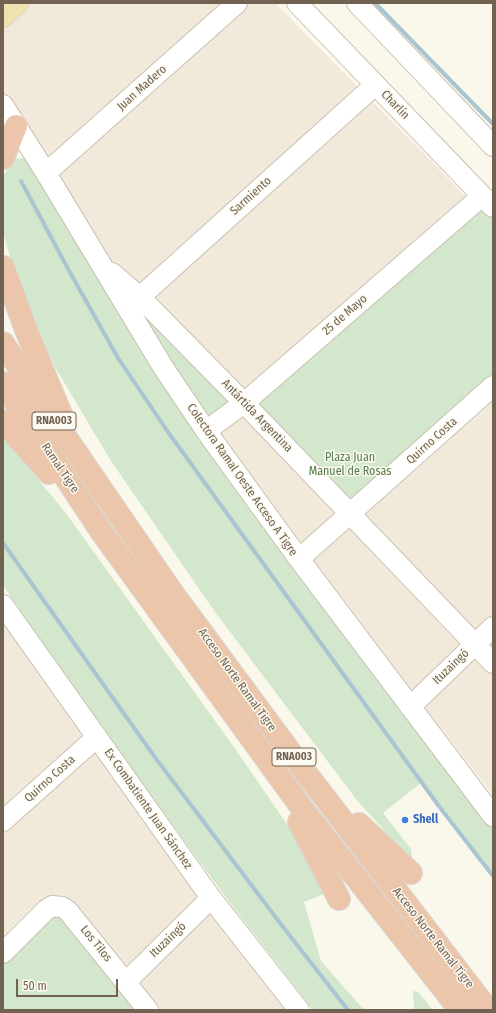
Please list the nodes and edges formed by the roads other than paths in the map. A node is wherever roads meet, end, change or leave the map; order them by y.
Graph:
1 (17, 3) edge
2 (237, 3) edge
3 (297, 3) edge
4 (357, 3) edge
5 (3, 16) edge
6 (375, 85) junction
7 (3, 105) edge
8 (16, 126) junction
9 (493, 146) edge
10 (3, 158) edge
11 (46, 173) junction
12 (488, 201) edge
13 (3, 267) edge
14 (134, 302) junction
15 (3, 343) edge
16 (3, 383) edge
17 (493, 386) edge
18 (244, 403) junction
19 (3, 421) edge
20 (206, 431) junction
21 (107, 498) junction
22 (350, 514) junction
23 (103, 534) junction
24 (299, 559) junction
25 (5, 612) edge
26 (493, 627) edge
27 (475, 644) junction
28 (493, 663) edge
29 (410, 707) junction
30 (97, 737) junction
31 (267, 761) junction
32 (302, 768) junction
33 (493, 816) edge
34 (3, 821) edge
35 (411, 872) dead end
36 (211, 898) junction
37 (338, 899) dead end
38 (3, 953) edge
39 (126, 982) junction
40 (419, 983) dead end
41 (491, 1001) edge
42 (148, 1010) edge
43 (299, 1010) edge
44 (449, 1010) edge
45 (460, 1010) edge

1 - 5 main road
2 - 11 street, Juan Madero
3 - 6 street, Charlín
4 - 9 street
6 - 12 street, Charlín
6 - 14 street, Sarmiento
7 - 8 street
8 - 10 highway
8 - 11 street
11 - 14 street, Antártida Argentina
12 - 18 street, 25 de Mayo
13 - 21 highway
14 - 18 street, Antártida Argentina
14 - 20 street, Colectora Ramal Oeste Acceso A Tigre
15 - 21 highway, Ramal Tigre / RNA003
16 - 23 highway, Ramal Tigre / RNA003
17 - 22 street, Quirno Costa
18 - 20 street, 25 de Mayo
18 - 22 street, Antártida Argentina
19 - 23 highway
20 - 24 street, Colectora Ramal Oeste Acceso A Tigre
21 - 32 highway, Acceso Norte Ramal Tigre / RNA003
22 - 24 street, Quirno Costa
22 - 27 street, Antártida Argentina
23 - 31 highway, Acceso Norte Ramal Tigre / RNA003
24 - 29 street, Colectora Ramal Oeste Acceso A Tigre
25 - 30 street, Ex Combatiente Juan Sánchez
26 - 27 street, Ituzaingó
27 - 28 street, Antártida Argentina
27 - 29 street, Ituzaingó
29 - 33 street, Colectora Ramal Oeste Acceso A Tigre
30 - 34 street, Quirno Costa
30 - 36 street, Ex Combatiente Juan Sánchez
31 - 37 highway
31 - 45 highway, Acceso Norte Ramal Tigre / RNA003
32 - 35 highway
32 - 41 highway, Acceso Norte Ramal Tigre / RNA003
36 - 39 street, Ituzaingó
36 - 43 street, Ex Combatiente Juan Sánchez
38 - 39 street, Los Tilos
39 - 42 street, Los Tilos
40 - 44 highway

